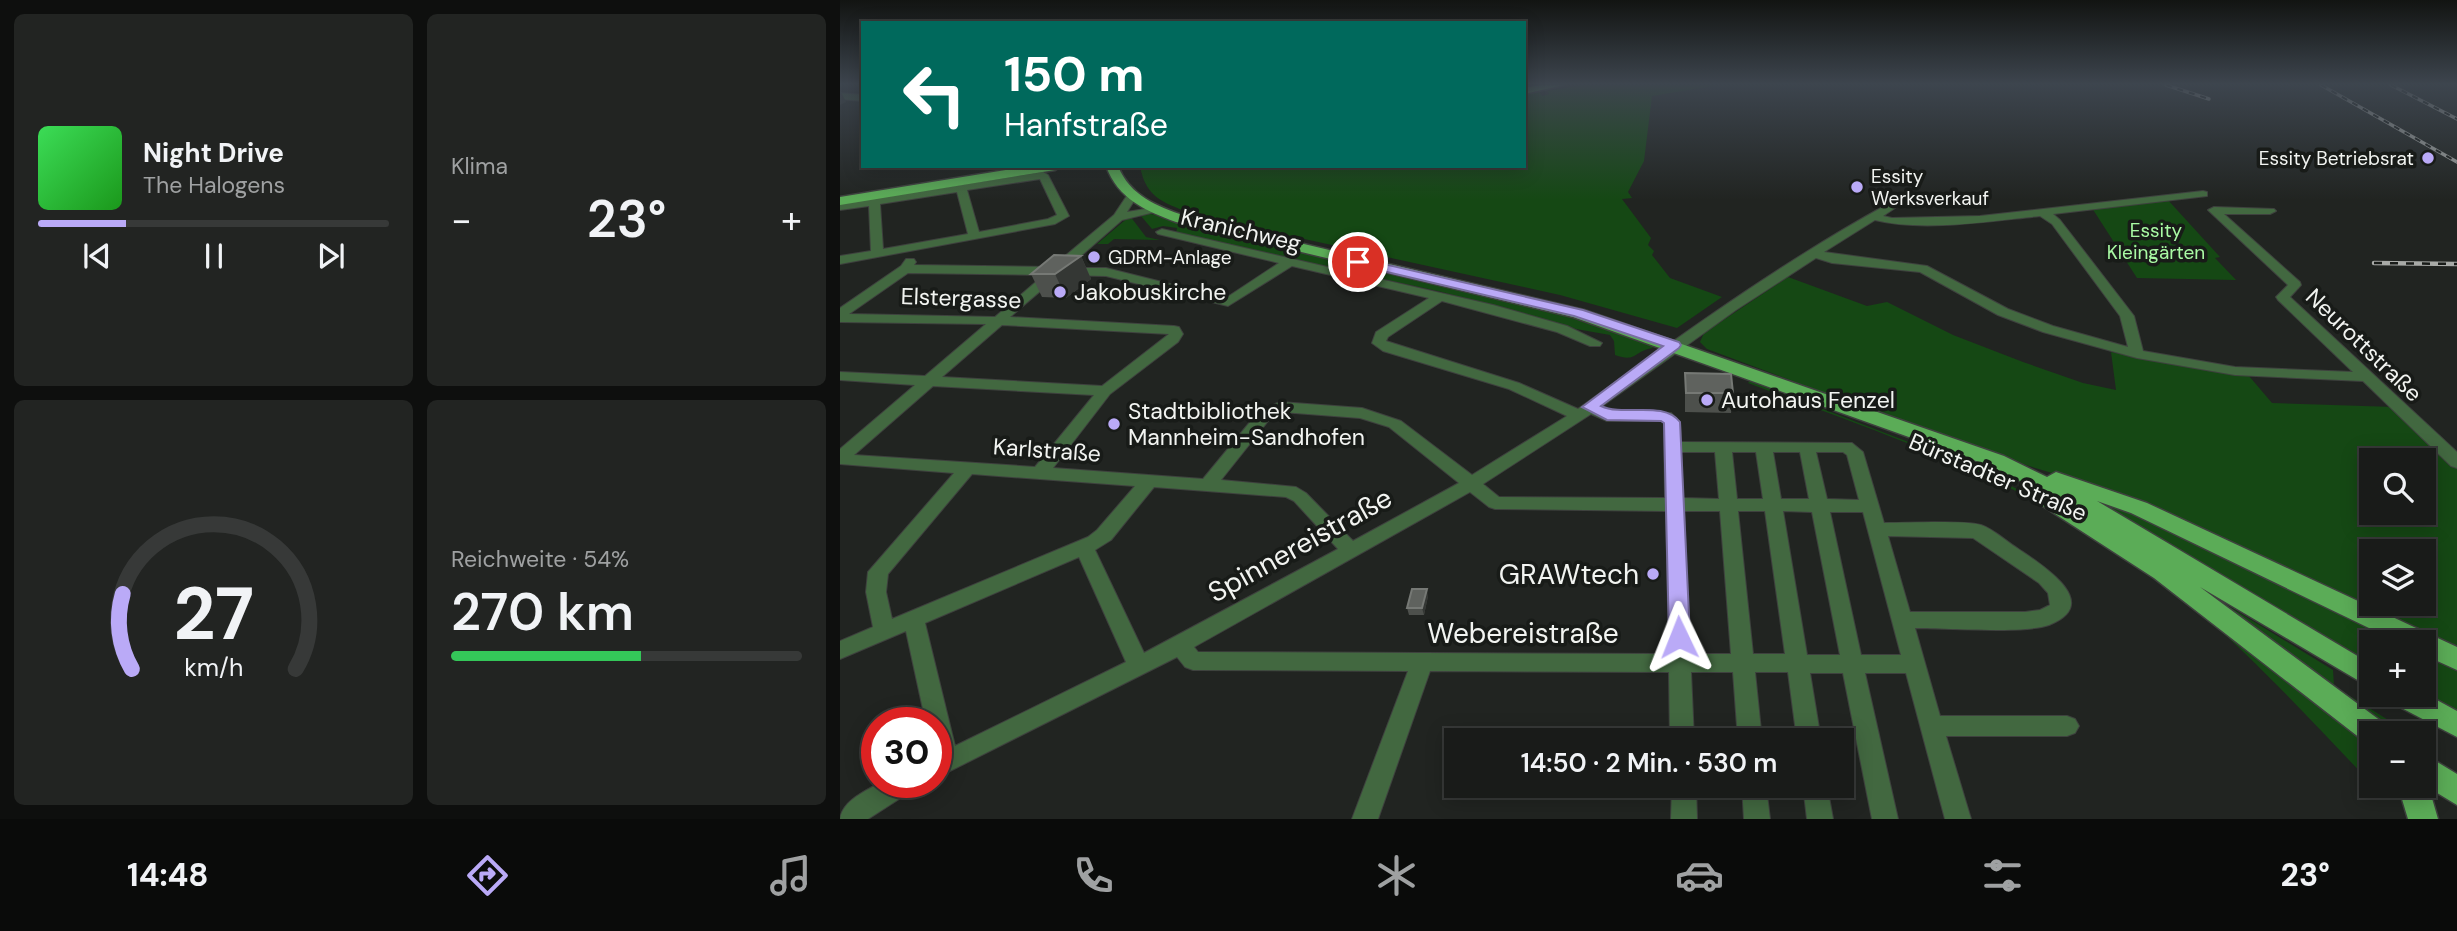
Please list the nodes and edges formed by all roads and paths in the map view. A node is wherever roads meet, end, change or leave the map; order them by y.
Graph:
1 (1016, 168) edge
2 (1042, 168) edge
3 (1118, 168) edge
4 (961, 187) junction
5 (2203, 194) dead end
6 (840, 199) edge
7 (874, 201) junction
8 (1144, 203) junction
9 (1892, 205) dead end
10 (840, 206) edge
11 (2270, 211) dead end
12 (2044, 213) junction
13 (1118, 217) junction
14 (1875, 217) junction
15 (1162, 232) dead end
16 (974, 236) junction
17 (920, 246) junction
18 (877, 253) junction
19 (1814, 253) junction
20 (840, 260) edge
21 (1288, 262) junction
22 (905, 269) junction
23 (1052, 271) junction
24 (1441, 296) junction
25 (840, 316) edge
26 (995, 321) junction
27 (1595, 343) dead end
28 (1674, 345) junction
29 (2137, 354) junction
30 (840, 376) edge
31 (2367, 377) junction
32 (929, 380) junction
33 (1105, 391) junction
34 (1584, 411) junction
35 (1857, 413) junction
36 (1673, 446) junction
37 (1723, 447) junction
38 (1764, 447) junction
39 (1807, 447) junction
40 (840, 458) edge
41 (1997, 461) junction
42 (2457, 462) edge
43 (967, 469) junction
44 (1039, 474) junction
45 (1149, 481) junction
46 (1471, 484) junction
47 (1208, 485) junction
48 (2027, 487) junction
49 (1675, 505) junction
50 (1728, 505) junction
51 (1773, 506) junction
52 (1819, 506) junction
53 (1870, 506) junction
54 (1877, 529) junction
55 (2140, 539) junction
56 (1084, 547) junction
57 (1352, 551) junction
58 (1902, 620) junction
59 (914, 621) junction
60 (2396, 630) edge
61 (884, 632) junction
62 (1180, 645) junction
63 (2436, 649) edge
64 (840, 650) edge
65 (2457, 659) edge
66 (1422, 662) junction
67 (1680, 663) junction
68 (1743, 663) junction
69 (1797, 664) junction
70 (1853, 664) junction
71 (1915, 664) junction
72 (1139, 666) junction
73 (2359, 670) edge
74 (931, 707) edge
75 (2424, 707) edge
76 (2445, 719) edge
77 (2359, 721) edge
78 (1931, 726) junction
79 (2067, 726) dead end
80 (1682, 728) edge
81 (1749, 728) edge
82 (1807, 728) edge
83 (952, 759) edge
84 (2436, 776) edge
85 (2457, 791) edge
86 (877, 798) edge
87 (1684, 798) edge
88 (1755, 798) edge
89 (1817, 798) edge
90 (2417, 798) edge
91 (851, 819) edge
92 (1365, 819) edge
93 (1684, 819) edge
94 (1757, 819) edge
95 (1821, 819) edge
96 (1885, 819) edge
97 (1958, 819) edge
98 (2423, 819) edge

1 - 6 main road
2 - 6 main road
3 - 8 main road
4 - 7 street
4 - 16 street
4 - 16 street
5 - 12 street
7 - 10 street
7 - 18 street
8 - 13 street
8 - 13 street
8 - 28 main road, Bürstadter Straße
9 - 14 street, Spinnereistraße
11 - 31 street, Neurottstraße
12 - 14 street
12 - 29 street
13 - 23 street
14 - 19 street, Spinnereistraße
15 - 21 street, Kranichweg
16 - 17 street
17 - 18 street
17 - 22 street
18 - 20 street
19 - 28 street, Spinnereistraße
19 - 29 street
21 - 23 street
21 - 24 street, Kranichweg
22 - 23 street
22 - 25 street
23 - 26 street
24 - 27 street, Kranichweg
24 - 34 street
25 - 26 street, Elstergasse
26 - 32 street
26 - 33 street, Elstergasse
28 - 34 street, Spinnereistraße
28 - 35 main road, Bürstadter Straße
29 - 31 street
30 - 32 street
31 - 42 street, Neurottstraße
32 - 33 street
32 - 40 street
33 - 44 street, Elstergasse
34 - 36 street
34 - 46 street, Spinnereistraße
35 - 41 main road, Bürstadter Straße
35 - 48 main road, Bürstadter Straße
36 - 37 street
36 - 49 street
37 - 38 street
37 - 50 street
38 - 39 street
38 - 51 street
39 - 52 street
39 - 53 street
40 - 43 street, Karlstraße
41 - 55 main road, Bürstadter Straße
41 - 60 main road
43 - 44 street, Karlstraße
43 - 61 street
44 - 45 street, Karlstraße
45 - 47 street, Karlstraße
45 - 56 street
46 - 47 street
46 - 49 street
46 - 57 street, Spinnereistraße
47 - 57 street, Karlstraße
48 - 55 main road, Bürstadter Straße
48 - 77 main road
49 - 50 street
49 - 67 street
50 - 51 street
50 - 68 street
51 - 52 street
51 - 69 street
52 - 53 street
52 - 70 street
53 - 54 street
54 - 58 street
54 - 58 street
55 - 73 main road, Bürstadter Straße
56 - 59 street
56 - 72 street
57 - 62 street, Spinnereistraße
58 - 71 street
59 - 61 street
59 - 74 street
61 - 64 street
62 - 66 street, Webereistraße
62 - 72 street, Spinnereistraße
63 - 65 main road
66 - 67 street, Webereistraße
66 - 92 street
67 - 68 street, Webereistraße
67 - 80 street
68 - 69 street, Webereistraße
68 - 81 street
69 - 70 street, Webereistraße
69 - 82 street
70 - 71 street, Webereistraße
70 - 96 street
71 - 78 street
72 - 83 street, Spinnereistraße
75 - 76 main road
78 - 79 street
78 - 97 street
84 - 85 main road
86 - 91 street
87 - 93 street
88 - 94 street
89 - 95 street
90 - 98 main road

